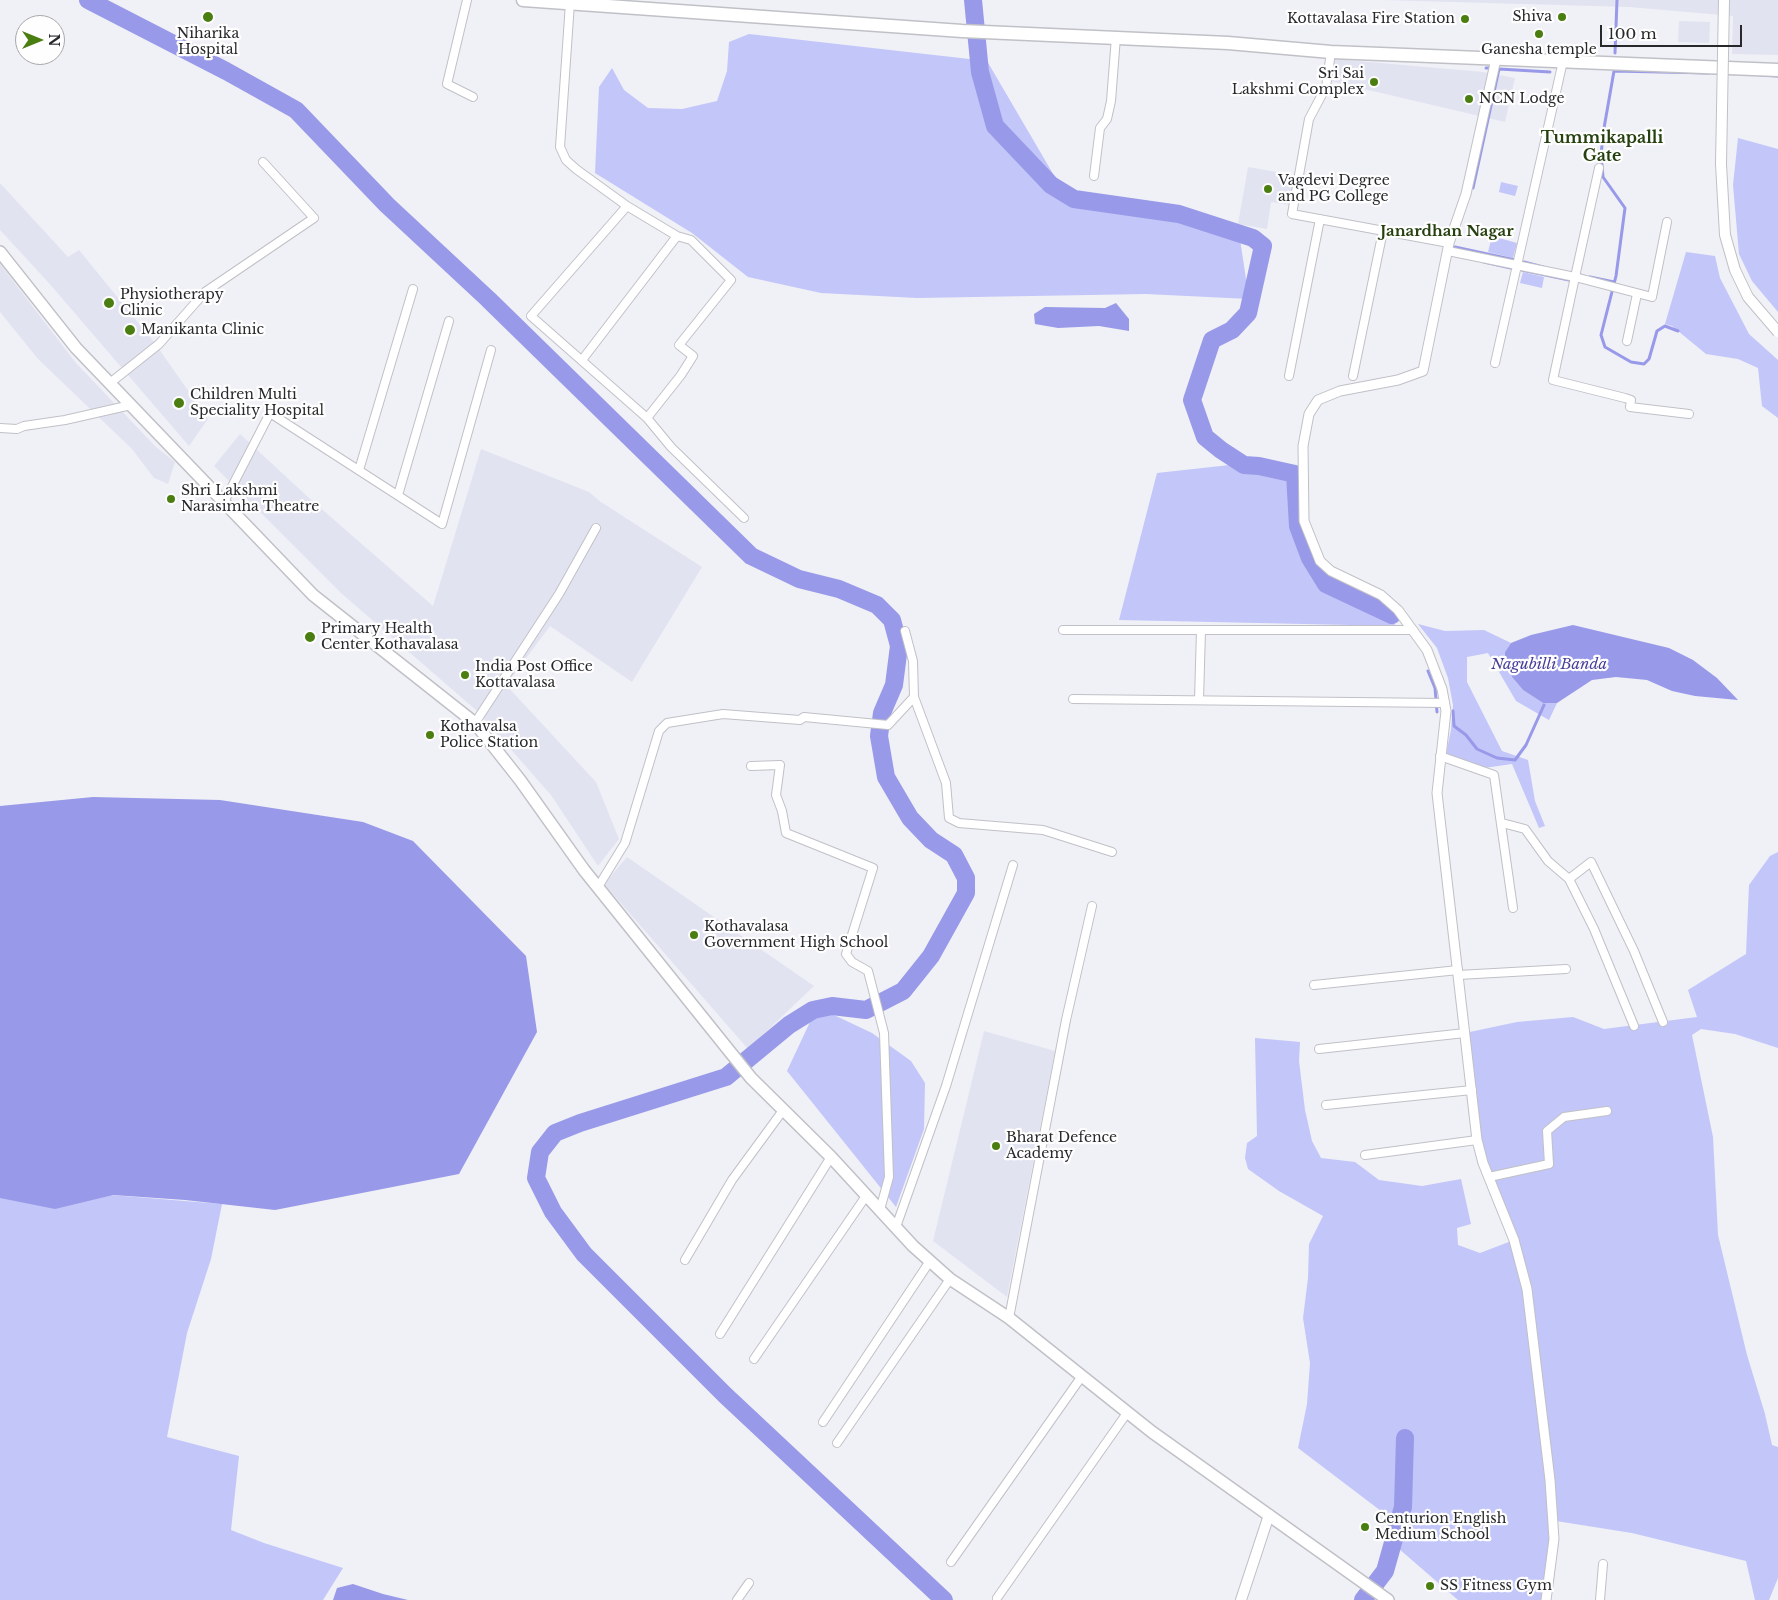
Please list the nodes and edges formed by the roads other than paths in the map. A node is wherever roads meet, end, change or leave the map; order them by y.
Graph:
1 (468, 0) edge
2 (523, 0) edge
3 (1724, 0) edge
4 (570, 3) junction
5 (1116, 36) junction
6 (1331, 52) junction
7 (1496, 59) junction
8 (1563, 61) junction
9 (1778, 70) edge
10 (473, 97) dead end
11 (263, 162) dead end
12 (1599, 168) dead end
13 (1094, 176) dead end
14 (627, 206) junction
15 (1320, 219) junction
16 (1667, 222) dead end
17 (1383, 231) junction
18 (677, 236) junction
19 (1449, 247) junction
20 (0, 252) edge
21 (1517, 265) junction
22 (1575, 278) junction
23 (413, 289) dead end
24 (1637, 294) junction
25 (449, 321) dead end
26 (1778, 332) edge
27 (1627, 340) dead end
28 (491, 350) dead end
29 (582, 360) junction
30 (1495, 363) dead end
31 (1289, 376) dead end
32 (1353, 376) dead end
33 (110, 383) junction
34 (131, 405) junction
35 (1689, 414) dead end
36 (646, 418) junction
37 (0, 428) edge
38 (359, 470) junction
39 (398, 495) junction
40 (224, 502) junction
41 (744, 518) dead end
42 (596, 528) dead end
43 (1063, 630) dead end
44 (1200, 630) junction
45 (1413, 630) junction
46 (905, 631) dead end
47 (914, 697) junction
48 (1073, 699) dead end
49 (1199, 700) junction
50 (1443, 703) junction
51 (475, 723) junction
52 (1440, 756) junction
53 (750, 766) dead end
54 (1502, 824) junction
55 (1112, 852) dead end
56 (1013, 865) dead end
57 (1570, 879) junction
58 (598, 887) junction
59 (1092, 906) dead end
60 (1513, 908) dead end
61 (1566, 969) dead end
62 (1458, 973) junction
63 (1314, 985) dead end
64 (1662, 1022) dead end
65 (1634, 1026) dead end
66 (1466, 1033) junction
67 (1319, 1049) dead end
68 (1472, 1090) junction
69 (1326, 1105) dead end
70 (784, 1109) junction
71 (1607, 1111) dead end
72 (1477, 1140) junction
73 (1365, 1155) dead end
74 (831, 1157) junction
75 (1489, 1177) junction
76 (866, 1196) junction
77 (880, 1210) junction
78 (896, 1227) junction
79 (685, 1260) dead end
80 (930, 1261) junction
81 (950, 1279) junction
82 (1009, 1318) junction
83 (720, 1334) dead end
84 (754, 1359) dead end
85 (1082, 1376) junction
86 (1127, 1413) junction
87 (822, 1422) dead end
88 (837, 1443) dead end
89 (1269, 1515) junction
90 (951, 1562) dead end
91 (1602, 1564) dead end
92 (749, 1583) dead end
93 (997, 1598) dead end
94 (737, 1600) edge
95 (1241, 1600) edge
96 (1388, 1600) edge
97 (1546, 1600) edge
98 (1600, 1600) edge

1 - 10 street
2 - 4 highway
3 - 26 main road, bridge
4 - 5 highway
4 - 14 street
5 - 6 highway
5 - 13 street
6 - 7 highway
6 - 15 street
7 - 8 highway
7 - 19 street
8 - 9 highway
8 - 21 street
11 - 33 street
12 - 22 street
14 - 18 street
14 - 29 street
15 - 17 street
15 - 31 street
16 - 24 street
17 - 19 street
17 - 32 street
18 - 29 street
18 - 36 street
19 - 21 street
19 - 45 street
20 - 33 main road
21 - 22 street
21 - 30 street
22 - 24 street
22 - 35 street
23 - 38 street
24 - 27 street
25 - 39 street
28 - 39 street
29 - 36 street
33 - 34 main road
34 - 37 street
34 - 40 main road
36 - 41 street
38 - 39 street
38 - 40 street
40 - 51 main road
42 - 51 street
43 - 44 street
44 - 45 street
44 - 49 street
45 - 50 street
46 - 47 street
47 - 55 street
47 - 58 street
48 - 49 street
49 - 50 street
50 - 52 street
51 - 58 main road
52 - 54 street
52 - 62 street
53 - 77 street
54 - 57 street
54 - 60 street
56 - 78 street
57 - 64 street
57 - 65 street
58 - 70 main road
59 - 82 street
61 - 62 street
62 - 63 street
62 - 66 street
66 - 67 street
66 - 68 street
68 - 69 street
68 - 72 street
70 - 74 main road
70 - 79 street
71 - 75 street
72 - 73 street
72 - 75 street
74 - 76 main road
74 - 83 street
75 - 97 street
76 - 77 main road
76 - 84 street
77 - 78 main road
78 - 80 main road
80 - 81 main road
80 - 87 street
81 - 82 main road
81 - 88 street
82 - 85 main road
85 - 86 main road
85 - 90 street
86 - 89 main road
86 - 93 street
89 - 95 main road
89 - 96 main road
91 - 98 street
92 - 94 street

